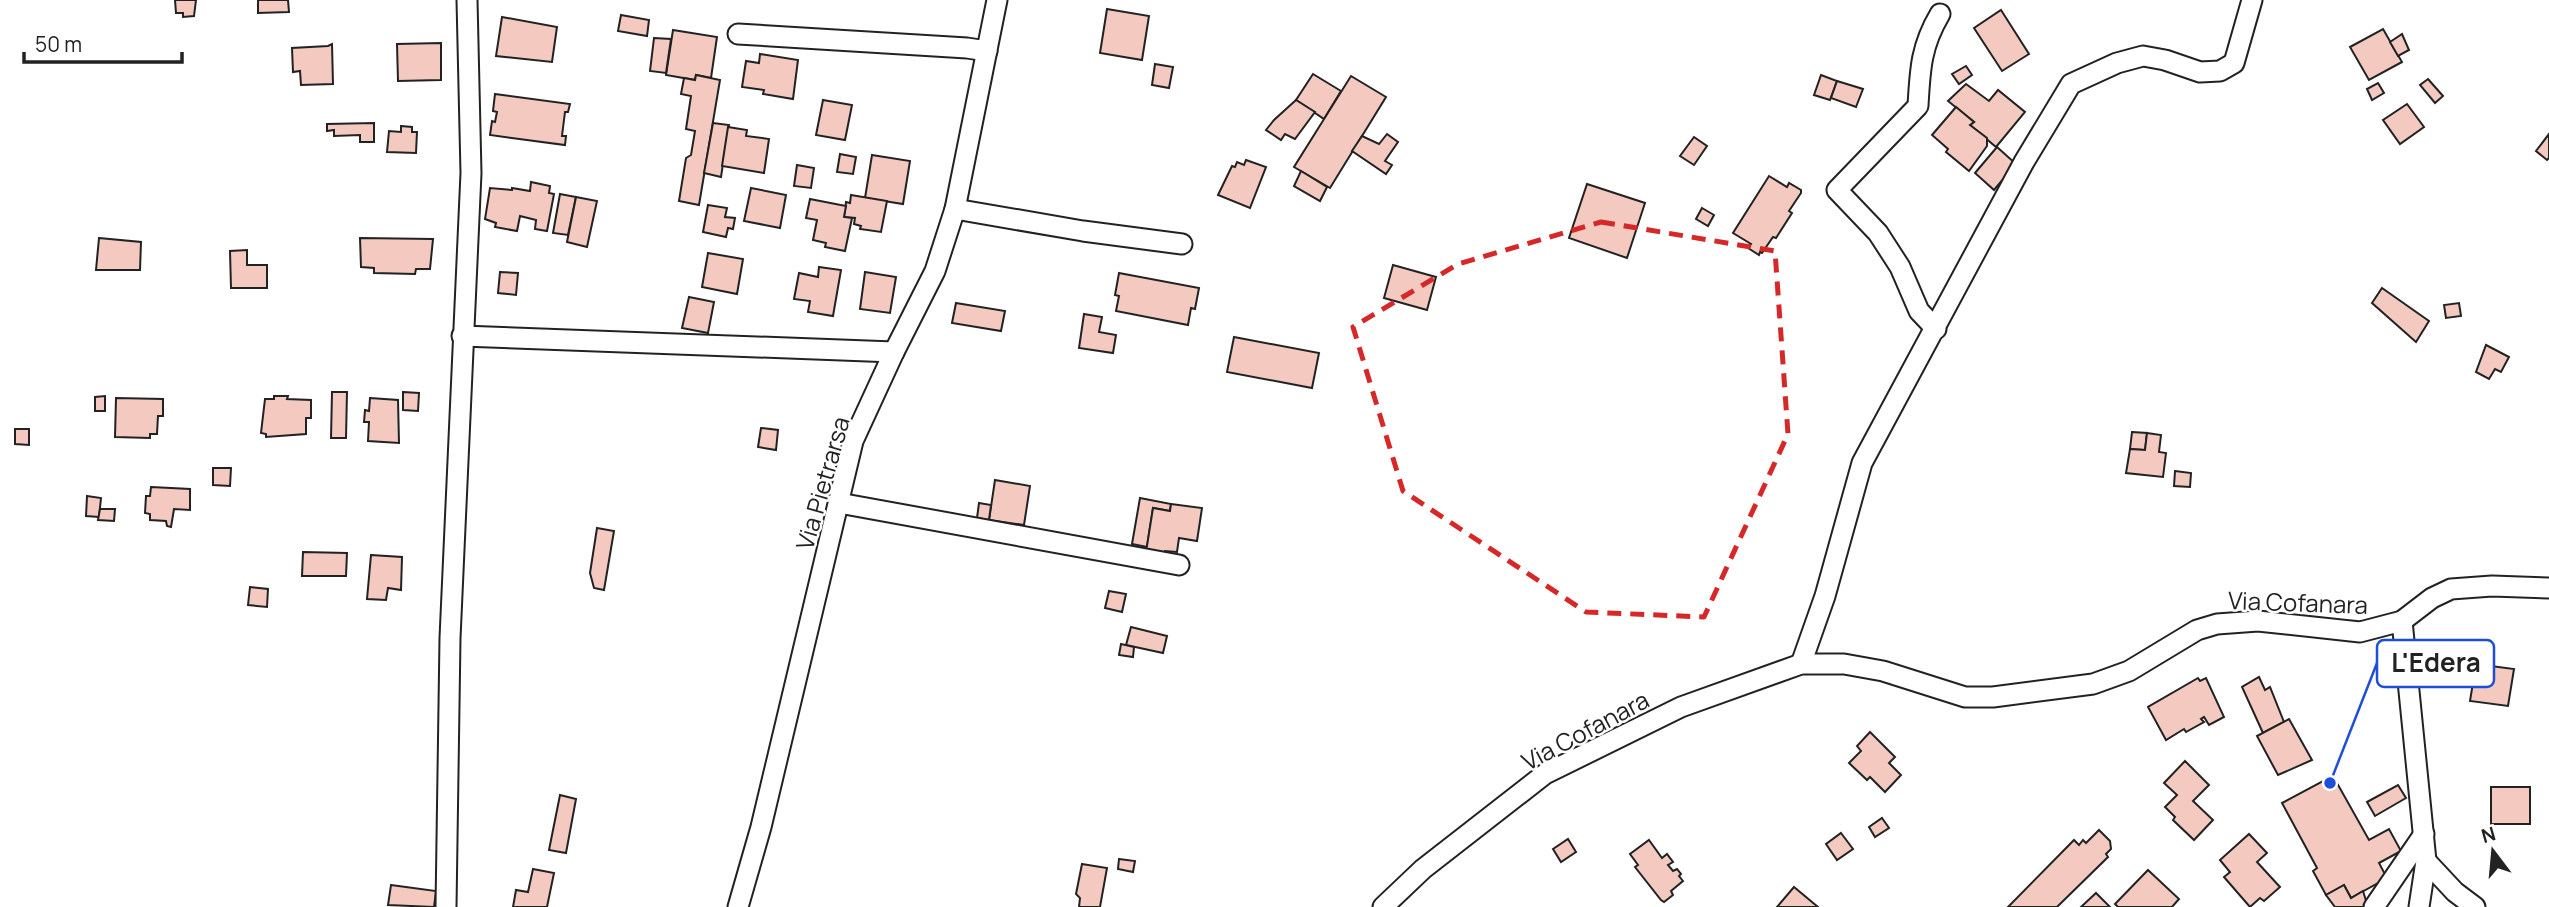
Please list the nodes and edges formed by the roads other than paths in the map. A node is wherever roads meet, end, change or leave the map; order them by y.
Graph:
1 (467, 0) edge
2 (997, 0) edge
3 (2252, 0) edge
4 (1940, 14) dead end
5 (738, 34) dead end
6 (987, 51) junction
7 (955, 209) junction
8 (1182, 244) dead end
9 (1937, 329) junction
10 (462, 336) junction
11 (894, 352) junction
12 (839, 503) junction
13 (1179, 565) dead end
14 (2549, 588) edge
15 (2402, 621) junction
16 (1801, 664) junction
17 (2424, 834) junction
18 (2426, 860) junction
19 (446, 907) edge
20 (738, 907) edge
21 (1383, 907) edge
22 (2374, 907) edge
23 (2418, 907) edge
24 (2475, 907) edge

1 - 10 street
2 - 6 street, Via Pietrarsa
3 - 9 street
4 - 9 street
5 - 6 street
6 - 7 street, Via Pietrarsa
7 - 8 street
7 - 11 street, Via Pietrarsa
9 - 16 street
10 - 11 street
10 - 19 street
11 - 12 street, Via Pietrarsa
12 - 13 street
12 - 20 street, Via Pietrarsa
14 - 15 street, Via Cofanara
15 - 16 street, Via Cofanara
15 - 17 street
16 - 21 street, Via Cofanara
17 - 18 street
17 - 22 street
18 - 23 street
18 - 24 street

